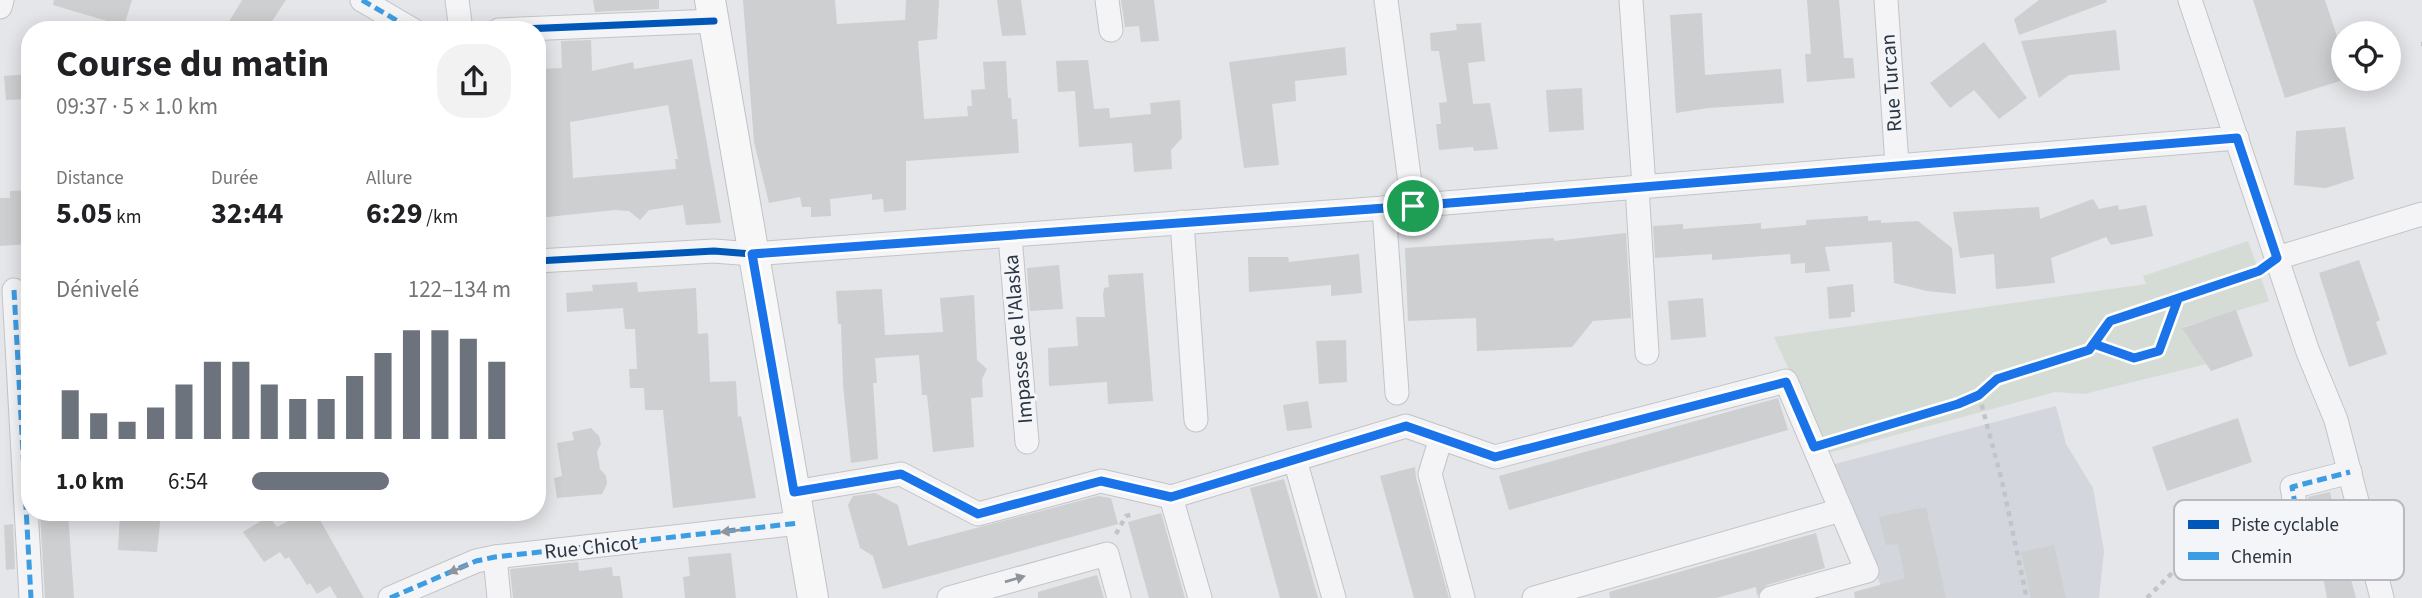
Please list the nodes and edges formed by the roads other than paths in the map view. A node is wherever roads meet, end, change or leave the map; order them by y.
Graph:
1 (2, 0) edge
2 (362, 0) edge
3 (457, 0) edge
4 (1107, 0) edge
5 (1386, 0) edge
6 (1631, 0) edge
7 (1886, 0) edge
8 (2190, 0) edge
9 (0, 7) edge
10 (712, 10) edge
11 (398, 21) edge
12 (460, 21) edge
13 (546, 26) edge
14 (1111, 30) dead end
15 (2237, 138) junction
16 (1897, 165) junction
17 (1641, 186) junction
18 (1413, 206) junction
19 (1384, 208) junction
20 (2422, 214) edge
21 (1182, 222) junction
22 (1010, 236) junction
23 (752, 254) junction
24 (2277, 258) junction
25 (546, 260) edge
26 (15, 290) edge
27 (1647, 353) dead end
28 (1396, 393) dead end
29 (21, 406) edge
30 (1196, 420) dead end
31 (1441, 438) junction
32 (1027, 442) dead end
33 (1295, 460) junction
34 (2350, 472) junction
35 (794, 492) junction
36 (1171, 497) junction
37 (2294, 500) edge
38 (2357, 500) edge
39 (1841, 510) junction
40 (27, 521) edge
41 (799, 523) junction
42 (495, 557) junction
43 (2377, 580) edge
44 (31, 598) edge
45 (390, 598) edge
46 (499, 598) edge
47 (813, 598) edge
48 (950, 598) edge
49 (1119, 598) edge
50 (1200, 598) edge
51 (1334, 598) edge
52 (1463, 598) edge
53 (1534, 598) edge
54 (1771, 598) edge
55 (2382, 598) edge

1 - 9 street
2 - 11 street
3 - 12 street
4 - 14 street
5 - 18 street
6 - 17 street
7 - 16 street, Rue Turcan
8 - 15 street
10 - 13 street
10 - 23 main road
15 - 16 street
15 - 24 street
16 - 17 street
17 - 18 street
17 - 27 street
18 - 19 street
19 - 21 street
19 - 28 street
20 - 24 street
21 - 22 street
21 - 30 street
22 - 23 street
22 - 32 street, Impasse de l'Alaska
23 - 25 street
23 - 35 main road
24 - 34 street
26 - 29 street
31 - 33 street
31 - 39 street
31 - 52 street
33 - 36 street
33 - 51 street
34 - 37 street
34 - 38 street
35 - 36 street
35 - 41 main road
36 - 50 street
39 - 53 street
39 - 54 street
40 - 44 street
41 -> 42 street, Rue Chicot
41 - 47 main road
42 -> 45 street, Rue Chicot
42 - 46 street
43 - 55 street
48 -> 49 street

